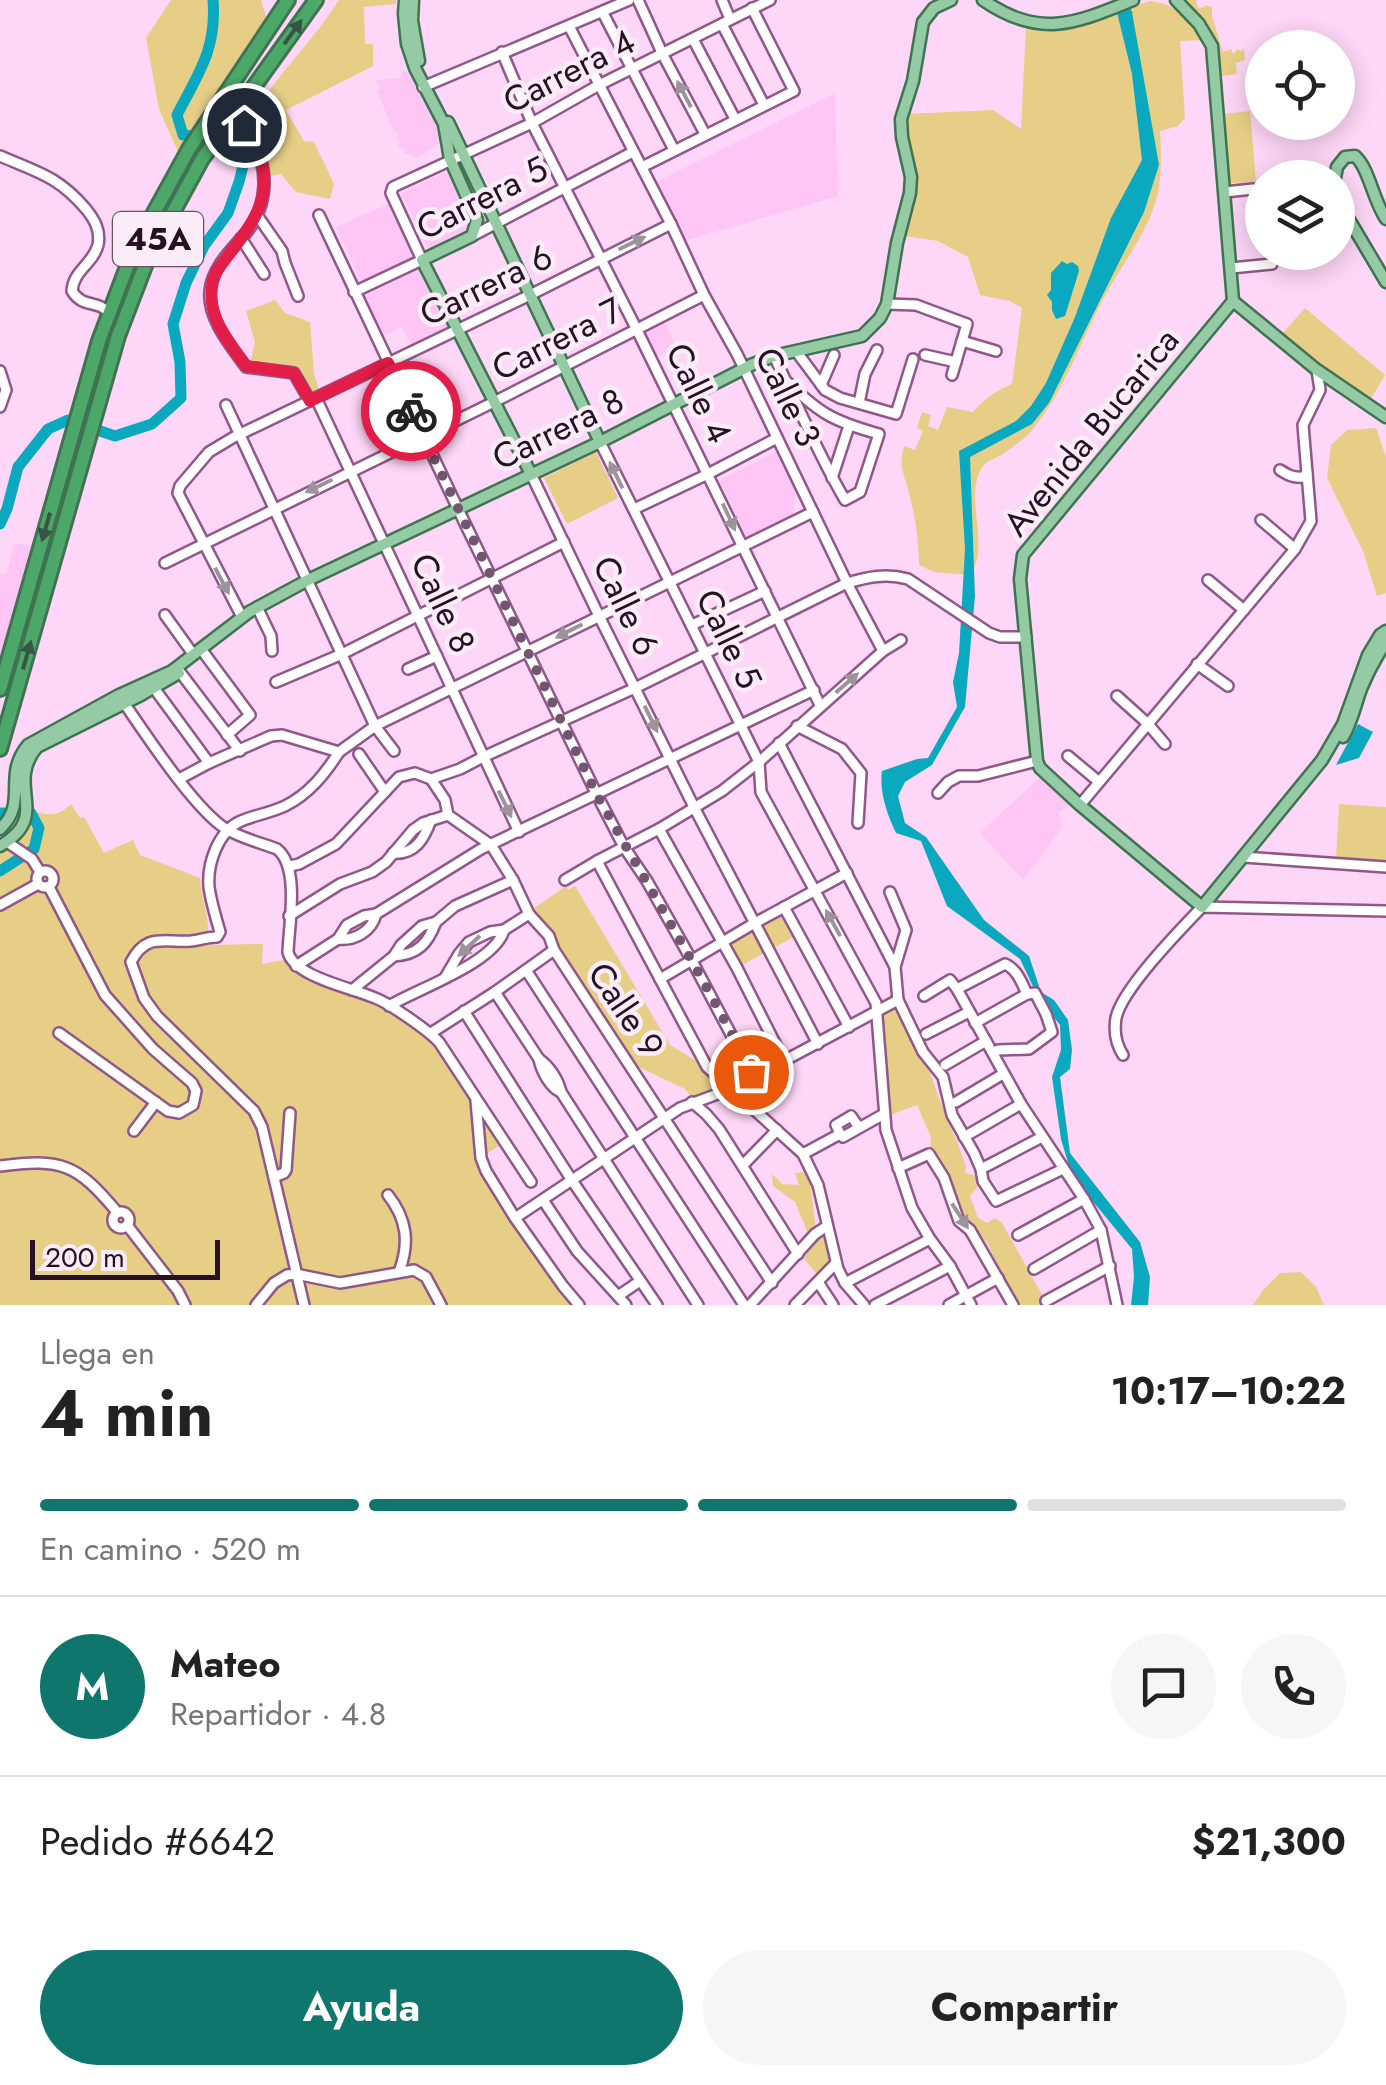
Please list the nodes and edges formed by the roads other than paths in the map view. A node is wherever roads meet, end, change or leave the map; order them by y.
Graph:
1 (288, 0) edge
2 (316, 0) edge
3 (409, 0) edge
4 (629, 0) edge
5 (638, 0) edge
6 (722, 0) edge
7 (770, 0) edge
8 (950, 0) edge
9 (983, 0) edge
10 (1176, 2) edge
11 (1124, 3) edge
12 (752, 8) junction
13 (603, 13) junction
14 (726, 22) junction
15 (569, 26) junction
16 (693, 40) junction
17 (502, 52) junction
18 (663, 54) junction
19 (270, 64) junction
20 (632, 70) junction
21 (427, 85) junction
22 (599, 86) junction
23 (764, 105) junction
24 (735, 119) junction
25 (532, 123) junction
26 (222, 130) junction
27 (246, 132) junction
28 (705, 134) junction
29 (674, 150) junction
30 (634, 152) junction
31 (463, 153) junction
32 (0, 156) edge
33 (450, 159) junction
34 (1343, 160) edge
35 (642, 167) junction
36 (565, 188) junction
37 (391, 190) joint
38 (1245, 190) edge
39 (1224, 192) junction
40 (257, 214) junction
41 (319, 215) dead end
42 (1386, 218) edge
43 (496, 224) junction
44 (671, 224) junction
45 (1355, 230) edge
46 (472, 236) junction
47 (241, 238) junction
48 (601, 259) junction
49 (422, 260) junction
50 (1245, 267) edge
51 (1231, 268) junction
52 (264, 274) dead end
53 (122, 278) junction
54 (1386, 282) edge
55 (354, 292) junction
56 (530, 295) junction
57 (704, 295) junction
58 (298, 296) dead end
59 (1232, 301) junction
60 (94, 304) junction
61 (886, 304) junction
62 (109, 313) junction
63 (636, 328) junction
64 (458, 330) junction
65 (962, 342) junction
66 (877, 350) dead end
67 (796, 351) junction
68 (996, 351) dead end
69 (925, 354) dead end
70 (834, 355) dead end
71 (774, 356) junction
72 (912, 359) dead end
73 (956, 362) junction
74 (388, 363) junction
75 (564, 366) junction
76 (744, 368) junction
77 (0, 370) edge
78 (1317, 370) junction
79 (952, 374) dead end
80 (784, 379) junction
81 (1337, 384) junction
82 (821, 385) junction
83 (1320, 390) junction
84 (313, 400) junction
85 (494, 402) junction
86 (859, 403) junction
87 (672, 404) junction
88 (226, 405) dead end
89 (0, 408) edge
90 (1386, 417) edge
91 (848, 426) junction
92 (238, 435) junction
93 (423, 436) junction
94 (777, 438) junction
95 (600, 442) junction
96 (1280, 470) dead end
97 (351, 471) junction
98 (1307, 472) junction
99 (532, 474) junction
100 (708, 474) junction
101 (832, 478) junction
102 (274, 508) junction
103 (634, 508) junction
104 (458, 509) junction
105 (814, 512) junction
106 (1261, 520) dead end
107 (564, 542) junction
108 (203, 544) junction
109 (385, 544) junction
110 (742, 546) junction
111 (1294, 548) junction
112 (165, 563) dead end
113 (492, 578) junction
114 (308, 580) junction
115 (670, 580) junction
116 (1208, 580) dead end
117 (847, 584) junction
118 (765, 591) junction
119 (257, 607) junction
120 (1244, 610) junction
121 (164, 615) dead end
122 (418, 616) junction
123 (598, 616) junction
124 (778, 619) junction
125 (238, 620) junction
126 (692, 624) junction
127 (1386, 630) edge
128 (1026, 637) junction
129 (901, 640) dead end
130 (1386, 642) edge
131 (272, 651) dead end
132 (883, 651) junction
133 (528, 652) junction
134 (199, 653) junction
135 (342, 654) junction
136 (706, 654) junction
137 (437, 656) junction
138 (1197, 664) junction
139 (408, 669) dead end
140 (180, 672) junction
141 (276, 682) dead end
142 (1228, 686) dead end
143 (0, 688) edge
144 (154, 688) junction
145 (452, 688) junction
146 (636, 688) junction
147 (814, 690) junction
148 (1117, 696) dead end
149 (122, 699) junction
150 (820, 706) junction
151 (562, 721) junction
152 (1148, 723) junction
153 (375, 726) junction
154 (742, 726) junction
155 (797, 726) junction
156 (227, 735) junction
157 (779, 742) junction
158 (1165, 744) dead end
159 (0, 748) edge
160 (240, 750) junction
161 (394, 751) dead end
162 (339, 752) junction
163 (359, 754) dead end
164 (1068, 756) dead end
165 (482, 757) junction
166 (671, 759) junction
167 (1322, 760) junction
168 (1037, 761) junction
169 (209, 762) junction
170 (759, 762) junction
171 (179, 779) junction
172 (432, 780) junction
173 (1098, 781) junction
174 (21, 790) junction
175 (1091, 791) junction
176 (384, 792) junction
177 (938, 793) dead end
178 (597, 795) junction
179 (1070, 795) junction
180 (1080, 805) junction
181 (695, 809) junction
182 (448, 815) junction
183 (858, 823) dead end
184 (0, 829) edge
185 (658, 829) junction
186 (226, 830) junction
187 (519, 832) junction
188 (4, 843) edge
189 (491, 845) junction
190 (624, 847) junction
191 (1243, 858) junction
192 (597, 861) junction
193 (290, 866) junction
194 (1386, 867) edge
195 (40, 872) junction
196 (847, 874) junction
197 (513, 880) junction
198 (565, 880) dead end
199 (44, 885) junction
200 (815, 891) junction
201 (890, 892) dead end
202 (0, 905) edge
203 (1202, 907) junction
204 (784, 908) junction
205 (1386, 911) edge
206 (529, 914) junction
207 (289, 916) junction
208 (436, 922) junction
209 (754, 924) junction
210 (504, 930) junction
211 (722, 942) junction
212 (554, 950) junction
213 (394, 956) junction
214 (690, 959) junction
215 (296, 966) junction
216 (895, 967) junction
217 (526, 970) junction
218 (444, 978) junction
219 (660, 979) junction
220 (953, 985) junction
221 (352, 990) junction
222 (496, 992) junction
223 (1028, 994) junction
224 (924, 996) dead end
225 (898, 1000) junction
226 (389, 1006) junction
227 (878, 1009) junction
228 (464, 1011) junction
229 (969, 1012) junction
230 (975, 1023) junction
231 (849, 1026) junction
232 (59, 1033) dead end
233 (431, 1033) junction
234 (926, 1034) dead end
235 (986, 1041) junction
236 (818, 1044) junction
237 (993, 1053) junction
238 (1123, 1055) dead end
239 (784, 1061) junction
240 (944, 1065) dead end
241 (1003, 1074) junction
242 (754, 1076) junction
243 (731, 1089) junction
244 (476, 1098) junction
245 (156, 1102) junction
246 (692, 1102) junction
247 (956, 1102) dead end
248 (1021, 1104) junction
249 (290, 1112) dead end
250 (884, 1114) junction
251 (664, 1117) junction
252 (777, 1130) junction
253 (134, 1131) dead end
254 (964, 1136) junction
255 (1042, 1137) junction
256 (634, 1138) junction
257 (803, 1154) junction
258 (604, 1158) junction
259 (743, 1165) junction
260 (0, 1166) edge
261 (898, 1168) junction
262 (981, 1168) junction
263 (1063, 1169) junction
264 (274, 1178) junction
265 (572, 1180) junction
266 (531, 1182) dead end
267 (388, 1195) dead end
268 (1084, 1199) junction
269 (542, 1200) junction
270 (514, 1218) junction
271 (827, 1226) junction
272 (1101, 1230) junction
273 (1018, 1235) dead end
274 (930, 1238) junction
275 (802, 1250) junction
276 (836, 1263) junction
277 (950, 1266) junction
278 (1110, 1266) junction
279 (1034, 1269) dead end
280 (399, 1272) junction
281 (296, 1274) junction
282 (998, 1278) junction
283 (640, 1281) junction
284 (772, 1282) junction
285 (818, 1282) junction
286 (845, 1283) junction
287 (618, 1296) junction
288 (968, 1300) edge
289 (1046, 1301) dead end
290 (186, 1305) edge
291 (256, 1305) edge
292 (304, 1305) edge
293 (441, 1305) edge
294 (579, 1305) edge
295 (626, 1305) edge
296 (657, 1305) edge
297 (698, 1305) edge
298 (747, 1305) edge
299 (795, 1305) edge
300 (833, 1305) edge
301 (864, 1305) edge
302 (875, 1305) edge
303 (950, 1305) edge
304 (1014, 1305) edge
305 (1116, 1305) edge

1 - 53 highway, 45A
19 -> 2 highway, 45A
3 - 21 main road, Calle 5
4 - 13 street
5 - 18 street
6 - 14 street
7 - 12 street, Carrera 4
8 - 61 main road
9 - 11 main road
10 - 39 main road
12 - 14 street, Carrera 4
12 - 23 street
13 - 15 street
13 - 20 street
14 - 16 street, Carrera 4
14 - 23 street
15 - 17 street
15 - 22 street, Calle 3
16 - 18 street, Carrera 4
16 - 24 street
17 - 21 street
17 - 25 street, Calle 4
18 - 20 street, Carrera 4
28 -> 18 street
19 - 26 highway, 45A
19 - 27 street
20 - 22 street, Carrera 4
20 - 29 street
21 - 31 main road, Calle 5
21 - 33 main road, Calle 5
22 - 25 street, Carrera 4
22 - 30 street, Calle 3
23 - 24 street
24 - 28 street
25 - 31 street, Carrera 4
25 - 36 street, Calle 4
26 - 27 street
159 -> 26 highway, 45A
27 - 40 street
28 - 29 street
29 - 35 street
30 - 35 street, Calle 3
30 - 36 street, Carrera 5
31 - 33 street, Carrera 4
31 - 43 main road, Calle 5
32 - 60 street
33 - 37 street, Carrera 4
33 - 46 main road, Calle 5
34 - 42 main road
35 - 44 street, Calle 3
36 - 43 street, Carrera 5
36 - 48 street, Calle 4
37 - 49 street, Calle 6
38 - 39 street
39 - 51 main road
40 - 47 street
40 - 58 street
41 - 55 street
43 - 46 street, Carrera 5
43 - 56 main road, Calle 5
48 -> 44 street, Carrera 6
44 - 57 street, Calle 3
45 - 54 main road
46 - 49 main road, Carrera 5
47 - 52 street
47 - 84 street, Calle 8
48 - 56 street, Carrera 6
48 - 63 street, Calle 4
49 - 55 street, Carrera 5
49 - 64 main road, Calle 6
50 - 51 street
51 - 59 main road
53 - 60 street
53 - 62 highway, 45A
55 - 74 street
56 - 64 street, Carrera 6
56 - 75 main road, Calle 5
57 - 63 street, Carrera 7
57 - 76 street, Calle 3
59 - 78 main road
59 - 128 main road, Avenida Bucarica
60 - 62 street
61 - 65 street
61 - 67 main road, Carrera 8
62 -> 143 highway, 45A
63 - 75 street, Carrera 7
63 - 87 street, Calle 4
64 - 74 street, Carrera 6
64 - 85 main road, Calle 6
65 - 68 street
65 - 73 street
66 - 86 street
67 - 71 main road, Carrera 8
67 - 82 street
69 - 73 street
70 - 82 street
71 - 76 main road, Carrera 8
71 - 80 street
72 - 86 street
73 - 79 street
74 - 84 street, Carrera 6
74 - 93 street
75 - 85 street, Carrera 7
75 - 95 main road, Calle 5
76 - 87 main road, Carrera 8
76 - 94 street, Calle 3
77 - 89 street
78 - 81 main road
78 - 83 street
80 - 91 street
80 - 101 street
81 - 83 street
81 - 90 main road
82 - 86 street
83 - 98 street
84 - 92 street, Carrera 6
84 - 97 street, Calle 8
85 - 93 street, Carrera 7
85 - 99 main road, Calle 6
87 - 95 main road, Carrera 8
87 - 100 street, Calle 4
88 - 92 street
91 - 101 street
91 - 101 street
92 - 102 street
92 - 108 street, Carrera 6
93 - 97 street, Carrera 7
93 - 104 street
94 - 100 street
94 - 105 street, Calle 3
95 - 99 main road, Carrera 8
103 -> 95 street, Calle 5
96 - 98 street
97 -> 102 street, Carrera 7
97 - 109 street, Calle 8
98 - 111 street
99 - 104 main road, Carrera 8
99 - 107 street, Calle 6
100 - 103 street
100 -> 110 street, Calle 4
102 - 108 street, Carrera 7
102 - 114 street
103 - 115 street, Calle 5
104 - 109 main road, Carrera 8
104 - 113 street
105 - 110 street
105 - 117 street, Calle 3
106 - 111 street
107 - 113 street
107 - 123 street, Calle 6
108 - 112 street, Carrera 7
108 -> 125 street
109 - 114 main road, Carrera 8
109 - 122 street, Calle 8
110 - 115 street
110 - 118 street, Calle 4
111 - 120 street
113 - 122 street
113 - 133 street
114 - 119 main road, Carrera 8
114 - 135 street
115 - 123 street
115 - 126 street, Calle 5
116 - 120 street
117 - 124 street
117 - 128 street
117 - 132 street, Calle 3
118 - 124 street, Calle 4
118 - 126 street
119 - 125 main road, Carrera 8
119 - 131 street
120 - 138 street
121 - 134 street
122 - 135 street
122 - 137 street, Calle 8
123 -> 133 street
123 - 146 street, Calle 6
124 - 136 street
124 - 147 street, Calle 4
125 - 134 main road, Carrera 8
126 - 136 street, Calle 5
127 - 167 main road
128 - 168 main road, Avenida Bucarica
129 - 132 street
130 - 167 main road
150 -> 132 street
133 - 145 street
133 - 151 street
134 - 140 main road, Carrera 8
134 - 149 main road, Carrera 8
134 - 156 street
135 - 141 street
135 - 153 street
136 - 146 street
136 - 154 street, Calle 5
137 - 139 street
137 - 145 street, Calle 8
138 - 142 street
138 - 152 street
140 - 144 main road, Carrera 8
140 - 156 street
144 - 149 main road, Carrera 8
144 - 169 street
145 - 153 street
145 - 165 street, Calle 8
146 - 151 street
146 -> 166 street, Calle 6
147 - 150 street, Calle 4
147 - 154 street
148 - 152 street
149 - 171 street
149 - 174 main road, Carrera 8
149 - 174 main road, Carrera 8
150 - 155 street
151 - 165 street
151 - 178 street
152 - 158 street
152 - 173 street
153 - 161 street
153 - 162 street
154 - 166 street
154 - 170 street, Calle 5
155 - 157 street
155 - 183 street
156 - 160 street
157 - 170 street
157 - 196 street
160 - 162 street
160 - 169 street
162 - 186 street
163 - 176 street
164 - 173 street
165 - 172 street
165 -> 187 street, Calle 8
166 - 178 street
166 - 181 street, Calle 6
167 - 191 main road
168 - 177 street
168 - 179 main road
169 - 171 street
170 - 181 street
170 - 200 street, Calle 5
171 - 186 street
172 - 176 street
172 - 182 street
173 - 175 street
174 - 184 main road, Carrera 8
174 - 188 main road, Carrera 8
175 - 179 street
175 - 180 street
176 - 193 street
178 - 187 street
178 - 190 street
179 - 180 main road
180 - 203 main road
181 - 185 street
181 - 209 street, Calle 6
182 - 189 street, Calle 9
182 - 207 street
185 - 190 street
185 - 211 street
186 - 193 street
186 - 264 street
187 - 189 street
188 - 195 street
189 - 197 street, Calle 9
189 - 215 street
190 - 192 street
190 - 214 street
191 - 194 street
191 - 203 main road
192 - 198 street
192 - 219 street
193 - 207 street
195 - 199 street
195 - 199 street
196 - 200 street
196 - 216 street
197 - 206 street, Calle 9
197 - 208 street
199 - 202 street
199 - 245 street
200 - 204 street
227 -> 200 street, Calle 5
201 - 216 street
203 - 205 street
203 - 238 street
204 - 209 street
204 - 231 street
206 - 210 street
206 - 212 street, Calle 9
207 - 215 street
208 - 213 street
208 - 213 street
209 - 211 street
209 - 236 street, Calle 6
210 - 218 street
210 -> 218 street
211 - 214 street
211 - 239 street
212 - 217 street
212 - 251 street, Calle 9
213 - 221 street
214 - 219 street
214 - 242 street
215 - 221 street
216 - 225 street
217 - 222 street
217 - 256 street
218 - 226 street
219 - 243 street
220 - 223 street
220 - 224 street
220 - 229 street
221 - 226 street
222 - 228 street
222 - 258 street
223 - 230 street
223 - 237 street
225 - 227 street
225 - 254 street
226 - 233 street
227 - 231 street
227 - 250 street, Calle 5
228 - 233 street
228 - 265 street
229 - 230 street
229 - 234 street
230 - 235 street
231 - 236 street
232 - 245 street
233 - 244 street
235 - 237 street
235 - 240 street
236 - 239 street
237 - 241 street
239 - 242 street
241 - 247 street
241 - 248 street
242 - 243 street
243 - 246 street
243 - 252 street
244 - 266 street
244 - 270 street
245 - 253 street
246 - 251 street
246 - 259 street
248 - 254 street
248 - 255 street
249 - 264 street
250 - 257 street
250 - 261 street, Calle 5
251 - 256 street
251 - 284 street, Calle 9
252 - 257 street
252 - 259 street
254 - 262 street
255 - 262 street
255 - 263 street
256 - 258 street
256 - 298 street
257 - 271 street
258 - 265 street
258 - 297 street
259 - 275 street
260 - 290 street
261 - 274 street, Calle 5
261 -> 282 street
262 - 263 street
263 - 268 street
264 - 281 street
265 - 269 street
265 - 283 street
267 - 280 street
268 - 272 street
268 - 273 street
269 - 270 street
269 - 287 street
270 - 294 street
271 - 275 street
271 - 276 street
272 - 278 street
272 - 279 street
274 - 277 street, Calle 5
274 - 286 street
275 - 284 street
276 - 285 street
276 - 286 street
277 - 288 street, Calle 5
277 - 302 street
278 - 289 street
278 - 305 street
280 - 281 street
280 - 293 street
281 - 291 street
281 - 292 street
282 - 288 street
282 - 304 street
283 - 287 street
283 - 296 street
284 - 298 street
285 - 299 street
285 - 300 street
286 - 301 street
287 - 295 street
288 - 303 street

